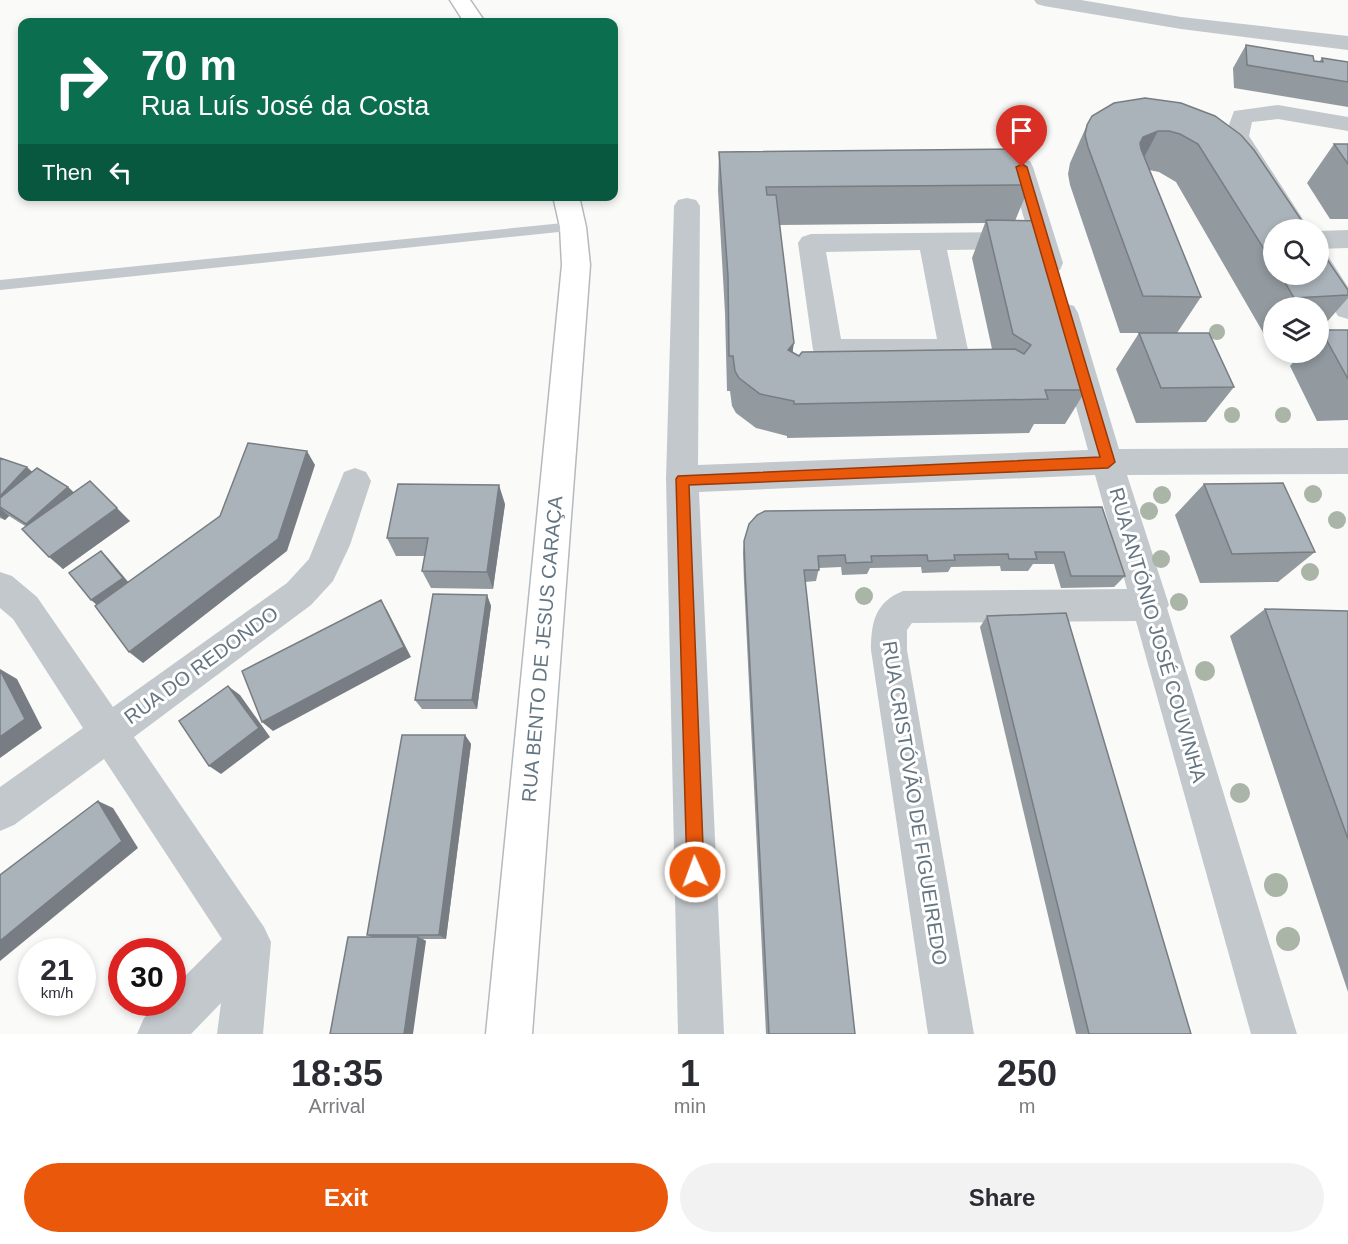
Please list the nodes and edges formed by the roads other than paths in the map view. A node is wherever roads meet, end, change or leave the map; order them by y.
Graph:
1 (460, 0) edge
2 (1044, 0) edge
3 (1158, 10) edge
4 (471, 18) edge
5 (1348, 43) edge
6 (1348, 124) edge
7 (1022, 167) edge
8 (567, 201) edge
9 (687, 206) dead end
10 (1290, 219) edge
11 (573, 227) junction
12 (1043, 239) junction
13 (1348, 239) edge
14 (1329, 240) edge
15 (932, 241) junction
16 (1329, 280) edge
17 (0, 285) edge
18 (1348, 309) edge
19 (1348, 461) edge
20 (1108, 462) junction
21 (682, 479) junction
22 (355, 481) dead end
23 (0, 587) edge
24 (1151, 605) junction
25 (109, 732) junction
26 (0, 812) edge
27 (249, 942) junction
28 (160, 1034) edge
29 (240, 1034) edge
30 (509, 1034) edge
31 (701, 1034) edge
32 (951, 1034) edge
33 (1274, 1034) edge

1 - 4 main road
2 - 3 street
3 - 5 street
6 - 10 street
7 - 12 street, RUA ANTÓNIO JOSÉ COUVINHA
8 - 11 main road, RUA BENTO DE JESUS CARAÇA
9 - 21 street
11 - 17 lane
11 - 30 main road, RUA BENTO DE JESUS CARAÇA
12 - 15 street
12 - 20 street, RUA ANTÓNIO JOSÉ COUVINHA
13 - 14 street
15 - 15 street
16 - 18 street
19 - 20 street
20 - 21 street
20 - 24 street, RUA ANTÓNIO JOSÉ COUVINHA
21 - 31 street
22 - 25 street, RUA DO REDONDO
23 - 25 street
24 - 32 street, RUA CRISTÓVÃO DE FIGUEIREDO
24 - 33 street, RUA ANTÓNIO JOSÉ COUVINHA
25 - 26 street, RUA DO REDONDO
25 - 27 street
27 - 28 street
27 - 29 street

